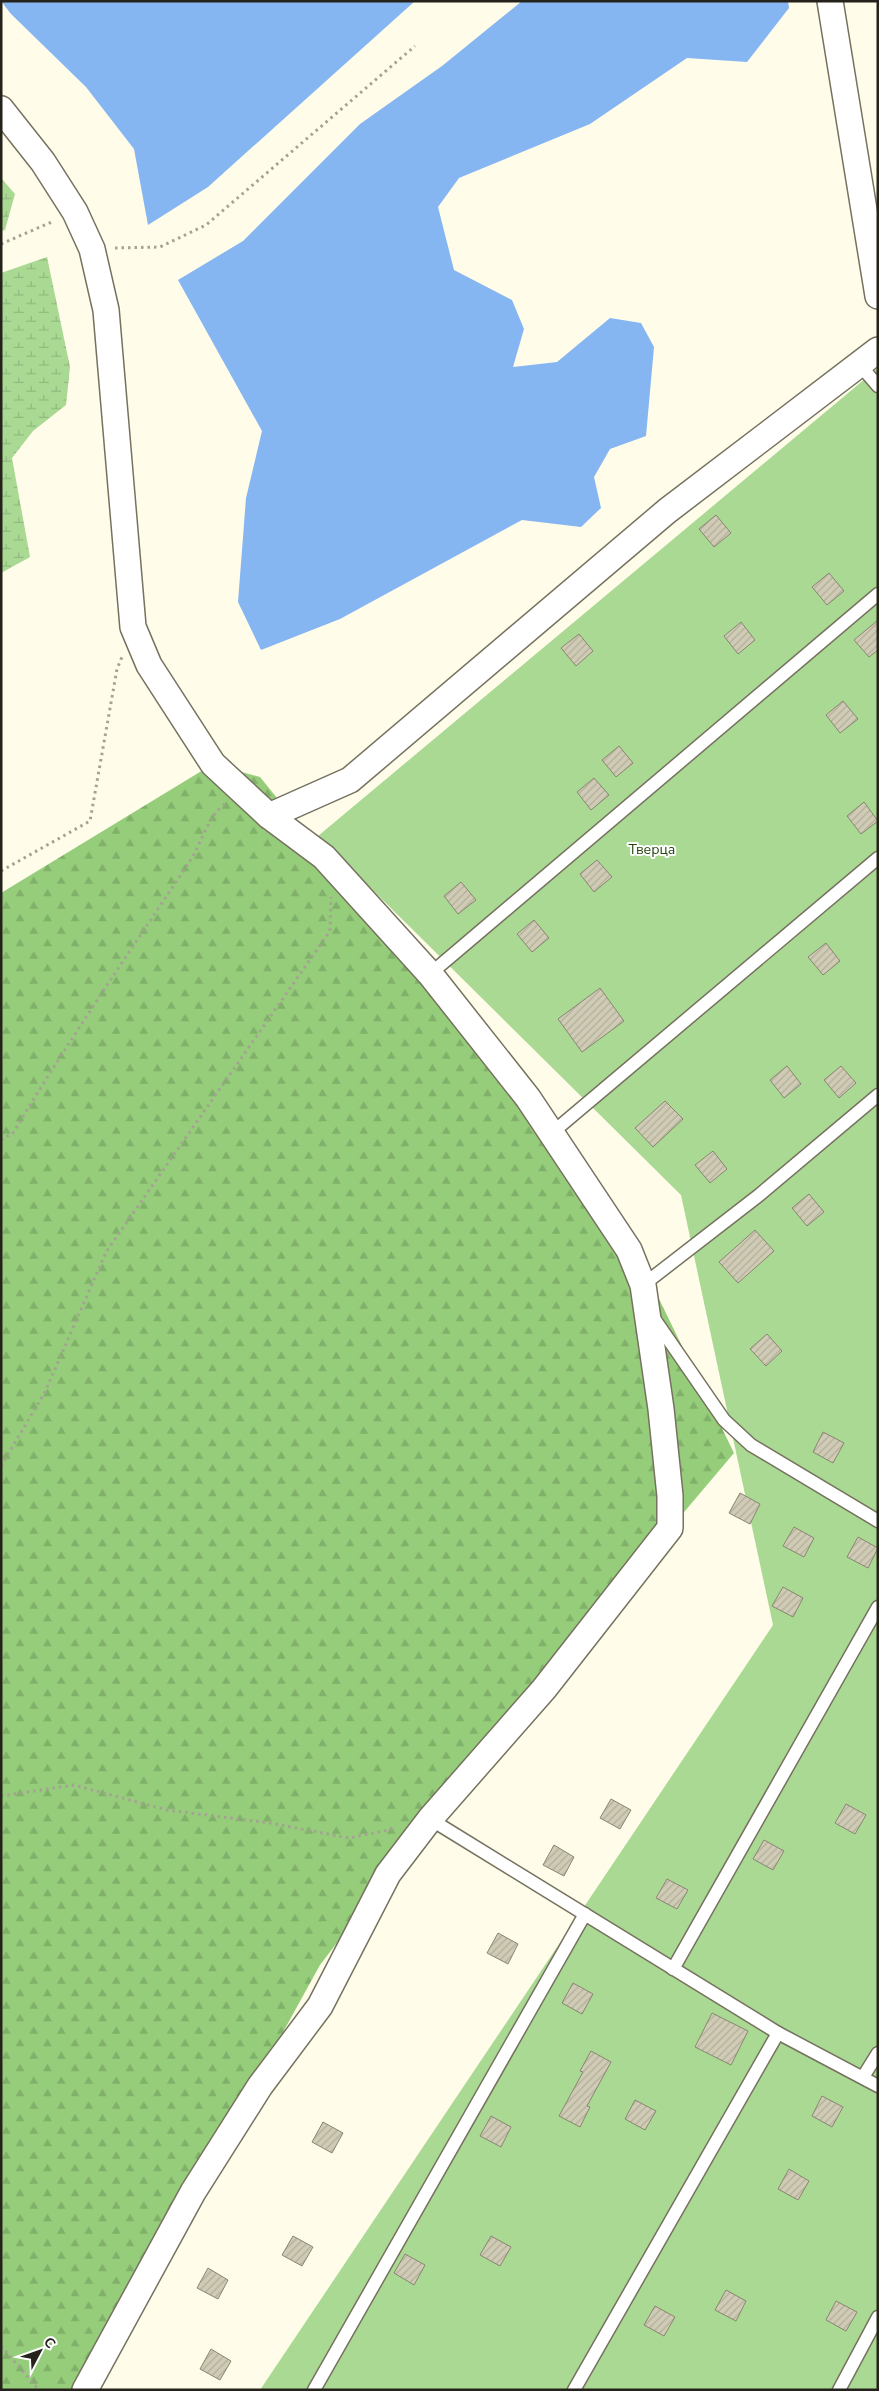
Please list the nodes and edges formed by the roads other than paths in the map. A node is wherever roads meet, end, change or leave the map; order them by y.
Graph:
1 (830, 1) edge
2 (1, 109) edge
3 (878, 296) edge
4 (869, 357) edge
5 (878, 386) edge
6 (878, 594) edge
7 (269, 816) junction
8 (878, 858) edge
9 (430, 974) junction
10 (878, 1095) edge
11 (553, 1132) junction
12 (645, 1297) junction
13 (878, 1521) edge
14 (878, 1607) edge
15 (430, 1819) junction
16 (585, 1914) junction
17 (673, 1968) junction
18 (778, 2033) junction
19 (878, 2052) edge
20 (863, 2078) junction
21 (878, 2086) edge
22 (878, 2316) edge
23 (85, 2390) edge
24 (314, 2390) edge
25 (574, 2390) edge
26 (839, 2390) edge

1 - 3 street
2 - 7 street
4 - 5 lane
4 - 7 street
6 - 9 lane
7 - 9 street
8 - 11 lane
9 - 11 street
10 - 12 lane
11 - 12 street
12 - 13 lane
12 - 15 street
14 - 17 lane
15 - 16 lane
15 - 23 street
16 - 17 lane
16 - 24 lane
17 - 18 lane
18 - 20 lane
18 - 25 lane
19 - 20 lane
20 - 21 lane
22 - 26 lane

